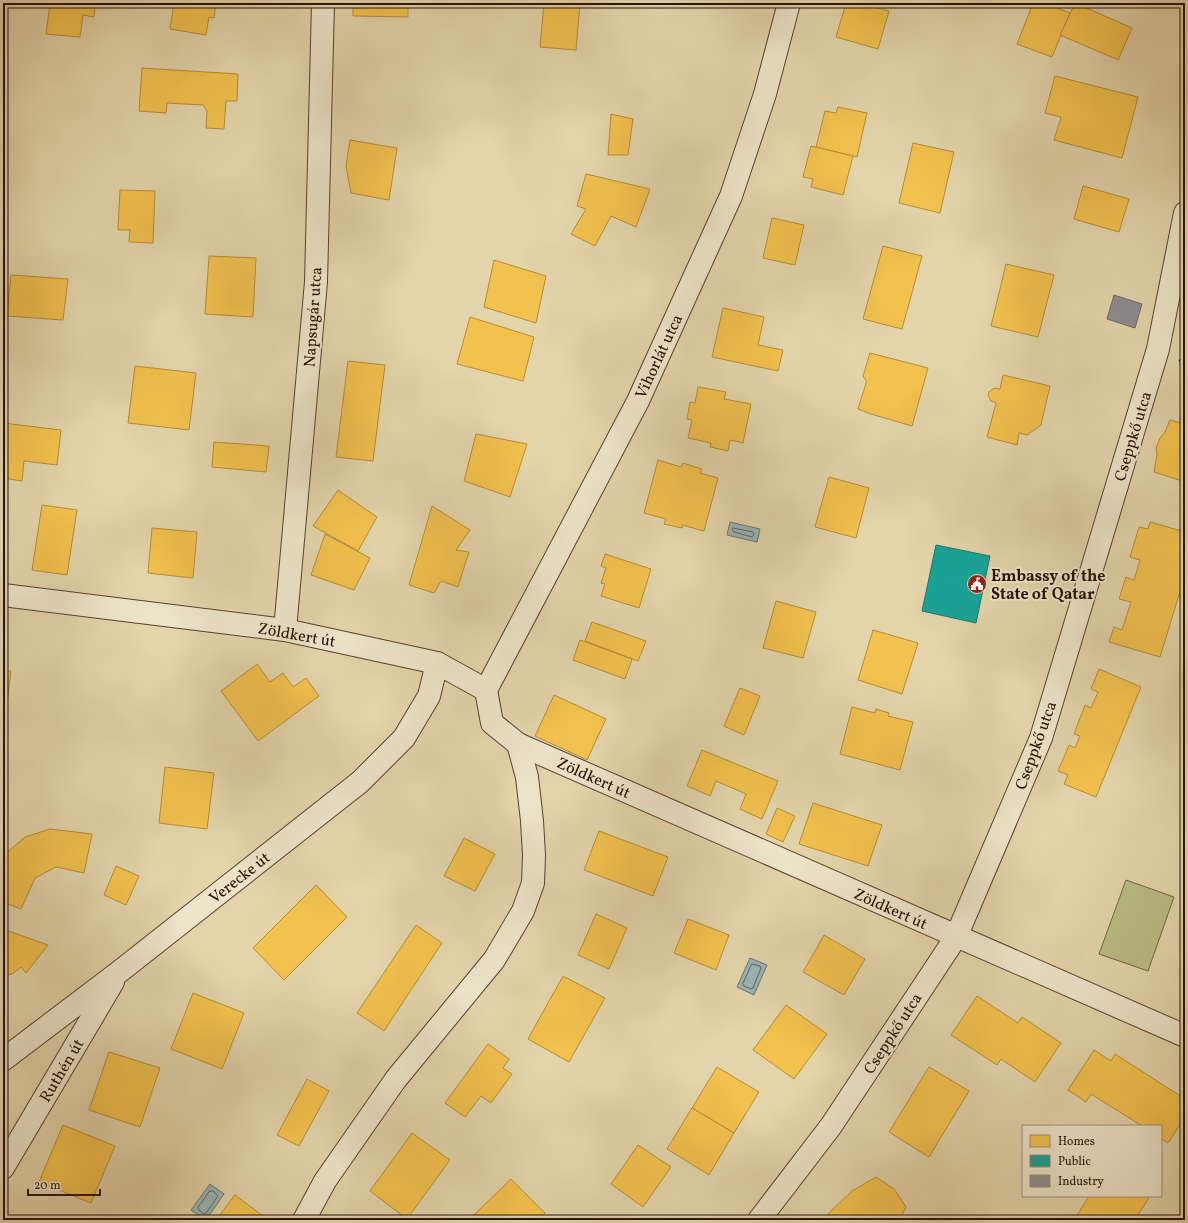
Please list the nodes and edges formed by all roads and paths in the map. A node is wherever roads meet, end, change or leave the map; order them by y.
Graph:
1 (323, 3) edge
2 (789, 3) edge
3 (1185, 213) edge
4 (3, 594) edge
5 (285, 630) junction
6 (437, 663) junction
7 (486, 690) junction
8 (518, 744) junction
9 (956, 937) junction
10 (119, 972) junction
11 (1185, 1036) edge
12 (3, 1060) edge
13 (3, 1168) edge
14 (304, 1220) edge
15 (759, 1220) edge

1 - 5 street, Napsugár utca
2 - 7 street, Vihorlát utca
3 - 9 street, Cseppkő utca
4 - 5 street, Zöldkert út
5 - 6 street, Zöldkert út
6 - 7 street, Zöldkert út
6 - 10 street, Verecke út
7 - 8 street, Zöldkert út
8 - 9 street, Zöldkert út
8 - 14 street
9 - 11 street, Zöldkert út
9 - 15 street, Cseppkő utca
10 - 12 street, Verecke út
10 - 13 street, Ruthén út

